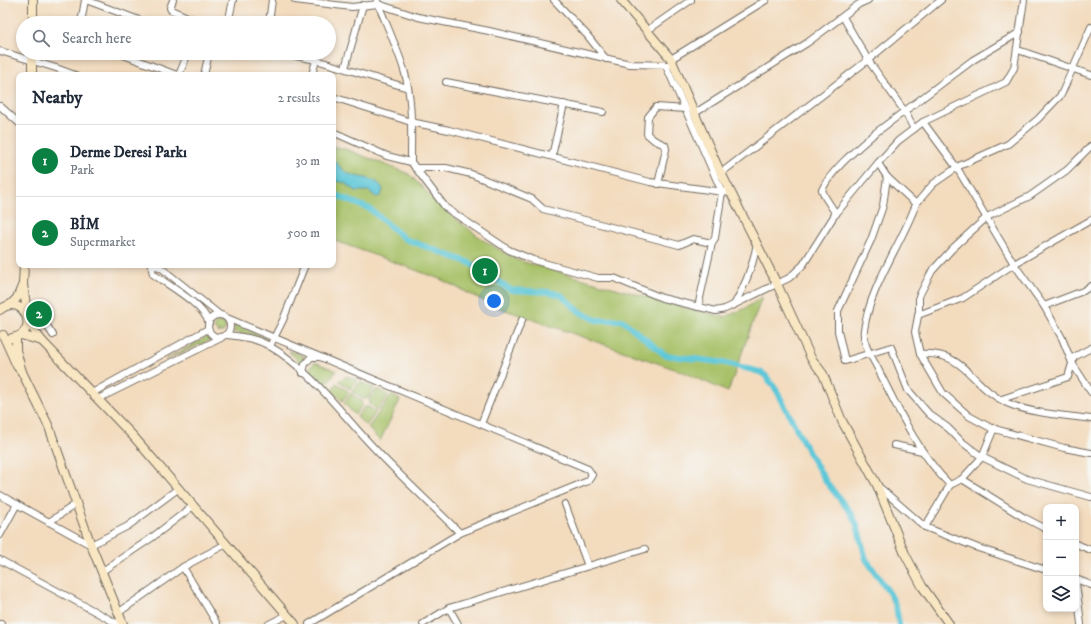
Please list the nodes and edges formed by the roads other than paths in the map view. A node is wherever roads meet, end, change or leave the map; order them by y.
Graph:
1 (33, 0) edge
2 (85, 0) edge
3 (172, 0) edge
4 (233, 0) edge
5 (272, 0) edge
6 (295, 0) edge
7 (554, 0) edge
8 (691, 0) edge
9 (766, 0) edge
10 (868, 0) edge
11 (941, 0) edge
12 (1024, 0) edge
13 (624, 1) edge
14 (377, 2) edge
15 (363, 5) junction
16 (33, 16) edge
17 (82, 16) edge
18 (128, 16) edge
19 (185, 16) edge
20 (230, 16) edge
21 (270, 16) edge
22 (843, 18) junction
23 (1091, 27) edge
24 (648, 30) junction
25 (1020, 32) junction
26 (1018, 50) junction
27 (0, 51) edge
28 (16, 54) edge
29 (606, 59) junction
30 (32, 60) edge
31 (39, 60) edge
32 (137, 60) edge
33 (185, 60) edge
34 (207, 60) edge
35 (316, 60) joint
36 (868, 60) junction
37 (670, 63) junction
38 (345, 68) junction
39 (1073, 68) junction
40 (32, 72) edge
41 (67, 72) edge
42 (170, 72) edge
43 (179, 72) edge
44 (205, 72) edge
45 (313, 72) edge
46 (1091, 75) edge
47 (446, 82) dead end
48 (408, 88) junction
49 (336, 98) edge
50 (564, 104) junction
51 (0, 106) edge
52 (686, 108) junction
53 (603, 112) dead end
54 (905, 112) junction
55 (695, 113) junction
56 (16, 120) edge
57 (411, 122) junction
58 (922, 122) junction
59 (914, 129) junction
60 (336, 133) edge
61 (1091, 146) edge
62 (552, 156) junction
63 (411, 162) junction
64 (878, 163) junction
65 (415, 168) junction
66 (956, 168) junction
67 (721, 173) junction
68 (887, 177) junction
69 (658, 184) junction
70 (722, 192) junction
71 (731, 193) junction
72 (916, 204) junction
73 (836, 214) junction
74 (987, 217) junction
75 (1091, 220) edge
76 (712, 243) junction
77 (757, 243) junction
78 (1014, 264) junction
79 (24, 268) edge
80 (152, 268) edge
81 (161, 268) edge
82 (304, 268) edge
83 (23, 284) junction
84 (778, 284) junction
85 (1091, 286) edge
86 (734, 305) junction
87 (1044, 306) junction
88 (4, 307) edge
89 (698, 307) junction
90 (220, 315) junction
91 (918, 316) junction
92 (27, 317) junction
93 (227, 318) junction
94 (522, 320) dead end
95 (208, 326) junction
96 (1, 334) edge
97 (53, 335) dead end
98 (19, 336) junction
99 (224, 336) junction
100 (274, 337) junction
101 (42, 341) junction
102 (270, 346) junction
103 (1091, 348) edge
104 (871, 354) junction
105 (920, 354) junction
106 (320, 357) junction
107 (1072, 363) junction
108 (22, 372) junction
109 (304, 373) junction
110 (1091, 392) edge
111 (95, 396) junction
112 (1010, 396) junction
113 (1002, 399) junction
114 (1016, 405) junction
115 (1091, 419) edge
116 (481, 424) junction
117 (994, 428) junction
118 (894, 445) dead end
119 (922, 451) junction
120 (1091, 453) edge
121 (982, 457) junction
122 (962, 479) junction
123 (877, 485) junction
124 (950, 485) junction
125 (179, 488) junction
126 (0, 495) edge
127 (1091, 497) edge
128 (16, 504) junction
129 (76, 504) junction
130 (565, 504) dead end
131 (193, 506) junction
132 (48, 522) junction
133 (925, 527) junction
134 (1043, 527) edge
135 (460, 533) junction
136 (0, 535) edge
137 (226, 544) junction
138 (1079, 545) edge
139 (90, 546) junction
140 (645, 549) dead end
141 (1091, 550) edge
142 (0, 560) edge
143 (588, 566) junction
144 (183, 568) junction
145 (1043, 569) edge
146 (101, 572) junction
147 (1079, 580) edge
148 (1091, 585) edge
149 (449, 608) junction
150 (1079, 608) edge
151 (118, 613) junction
152 (287, 615) junction
153 (118, 624) edge
154 (123, 624) edge
155 (217, 624) edge
156 (269, 624) edge
157 (295, 624) edge
158 (309, 624) edge
159 (423, 624) edge
160 (458, 624) edge
161 (949, 624) edge
162 (1081, 624) edge

1 - 16 street
2 - 17 street
2 - 18 street
3 - 19 street
4 - 20 street
5 - 21 street
6 - 15 street
7 - 29 street
8 - 24 street
9 - 37 street
10 - 22 street
11 - 36 street
12 - 25 street
13 - 24 street
14 - 15 street
14 - 29 street
14 - 48 street
15 - 38 street
22 - 36 street
22 - 55 street
23 - 39 street
24 - 37 street
25 - 26 street
25 - 54 street
26 - 39 street
26 - 58 street
27 - 28 street
29 - 37 street
30 - 40 street
31 - 41 street
32 - 42 street
33 - 43 street
34 - 44 street
35 - 38 street
35 - 45 street
36 - 54 street
36 - 67 street
37 - 52 street
37 - 55 street
38 - 48 street
39 - 46 street
39 - 66 street
47 - 50 street
48 - 57 street
49 - 57 street
50 - 53 street
50 - 62 street
51 - 56 street
52 - 69 street
52 - 70 street
54 - 59 street
54 - 73 street
55 - 67 street
57 - 62 street
57 - 63 street
58 - 59 street
58 - 66 street
59 - 64 street
60 - 63 street
61 - 74 street
62 - 69 street
63 - 65 street
64 - 68 street
64 - 73 street
65 - 76 street
65 - 89 street
66 - 72 street
66 - 74 street
67 - 71 street
68 - 72 street
68 - 104 street
69 - 70 street
70 - 71 street
70 - 76 street
71 - 77 street
72 - 104 street
73 - 84 street
74 - 78 street
74 - 91 street
75 - 78 street
76 - 89 street
77 - 84 street
77 - 86 street
78 - 87 street
78 - 91 street
79 - 83 street
80 - 95 street
81 - 90 street
82 - 100 street
83 - 88 street
83 - 92 street
84 - 86 street
84 - 123 street
85 - 87 street
86 - 89 street
87 - 107 street
88 - 92 street
90 - 93 street
90 - 95 street
91 - 105 street
92 - 97 street
92 - 98 street
92 - 101 street
93 - 99 street
93 - 100 street
94 - 116 street
95 - 99 street
95 - 111 street
96 - 98 street
96 - 108 street
98 - 101 street
98 - 108 street
99 - 102 street
99 - 111 street
100 - 102 street
100 - 106 street
101 - 111 street
102 - 109 street
103 - 107 street
104 - 119 street
104 - 121 street
105 - 113 street
105 - 117 street
106 - 109 street
106 - 116 street
107 - 110 street
107 - 112 street
108 - 129 street
109 - 135 street
111 - 125 street
112 - 113 street
112 - 114 street
113 - 114 street
114 - 115 street
116 - 135 street
117 - 120 street
117 - 121 street
118 - 119 street
119 - 124 street
121 - 122 street
121 - 127 street
122 - 124 street
122 - 134 street
123 - 133 street
123 - 161 street
124 - 133 street
125 - 131 street
125 - 139 street
126 - 128 street
128 - 132 street
128 - 136 street
129 - 132 street
129 - 139 street
130 - 143 street
131 - 137 street
131 - 146 street
132 - 139 street
133 - 145 street
135 - 158 street
137 - 144 street
137 - 152 street
138 - 141 street
139 - 146 street
140 - 143 street
142 - 153 street
143 - 149 street
144 - 151 street
144 - 155 street
146 - 151 street
147 - 148 street
149 - 159 street
149 - 160 street
150 - 162 street
151 - 154 street
152 - 156 street
152 - 157 street

